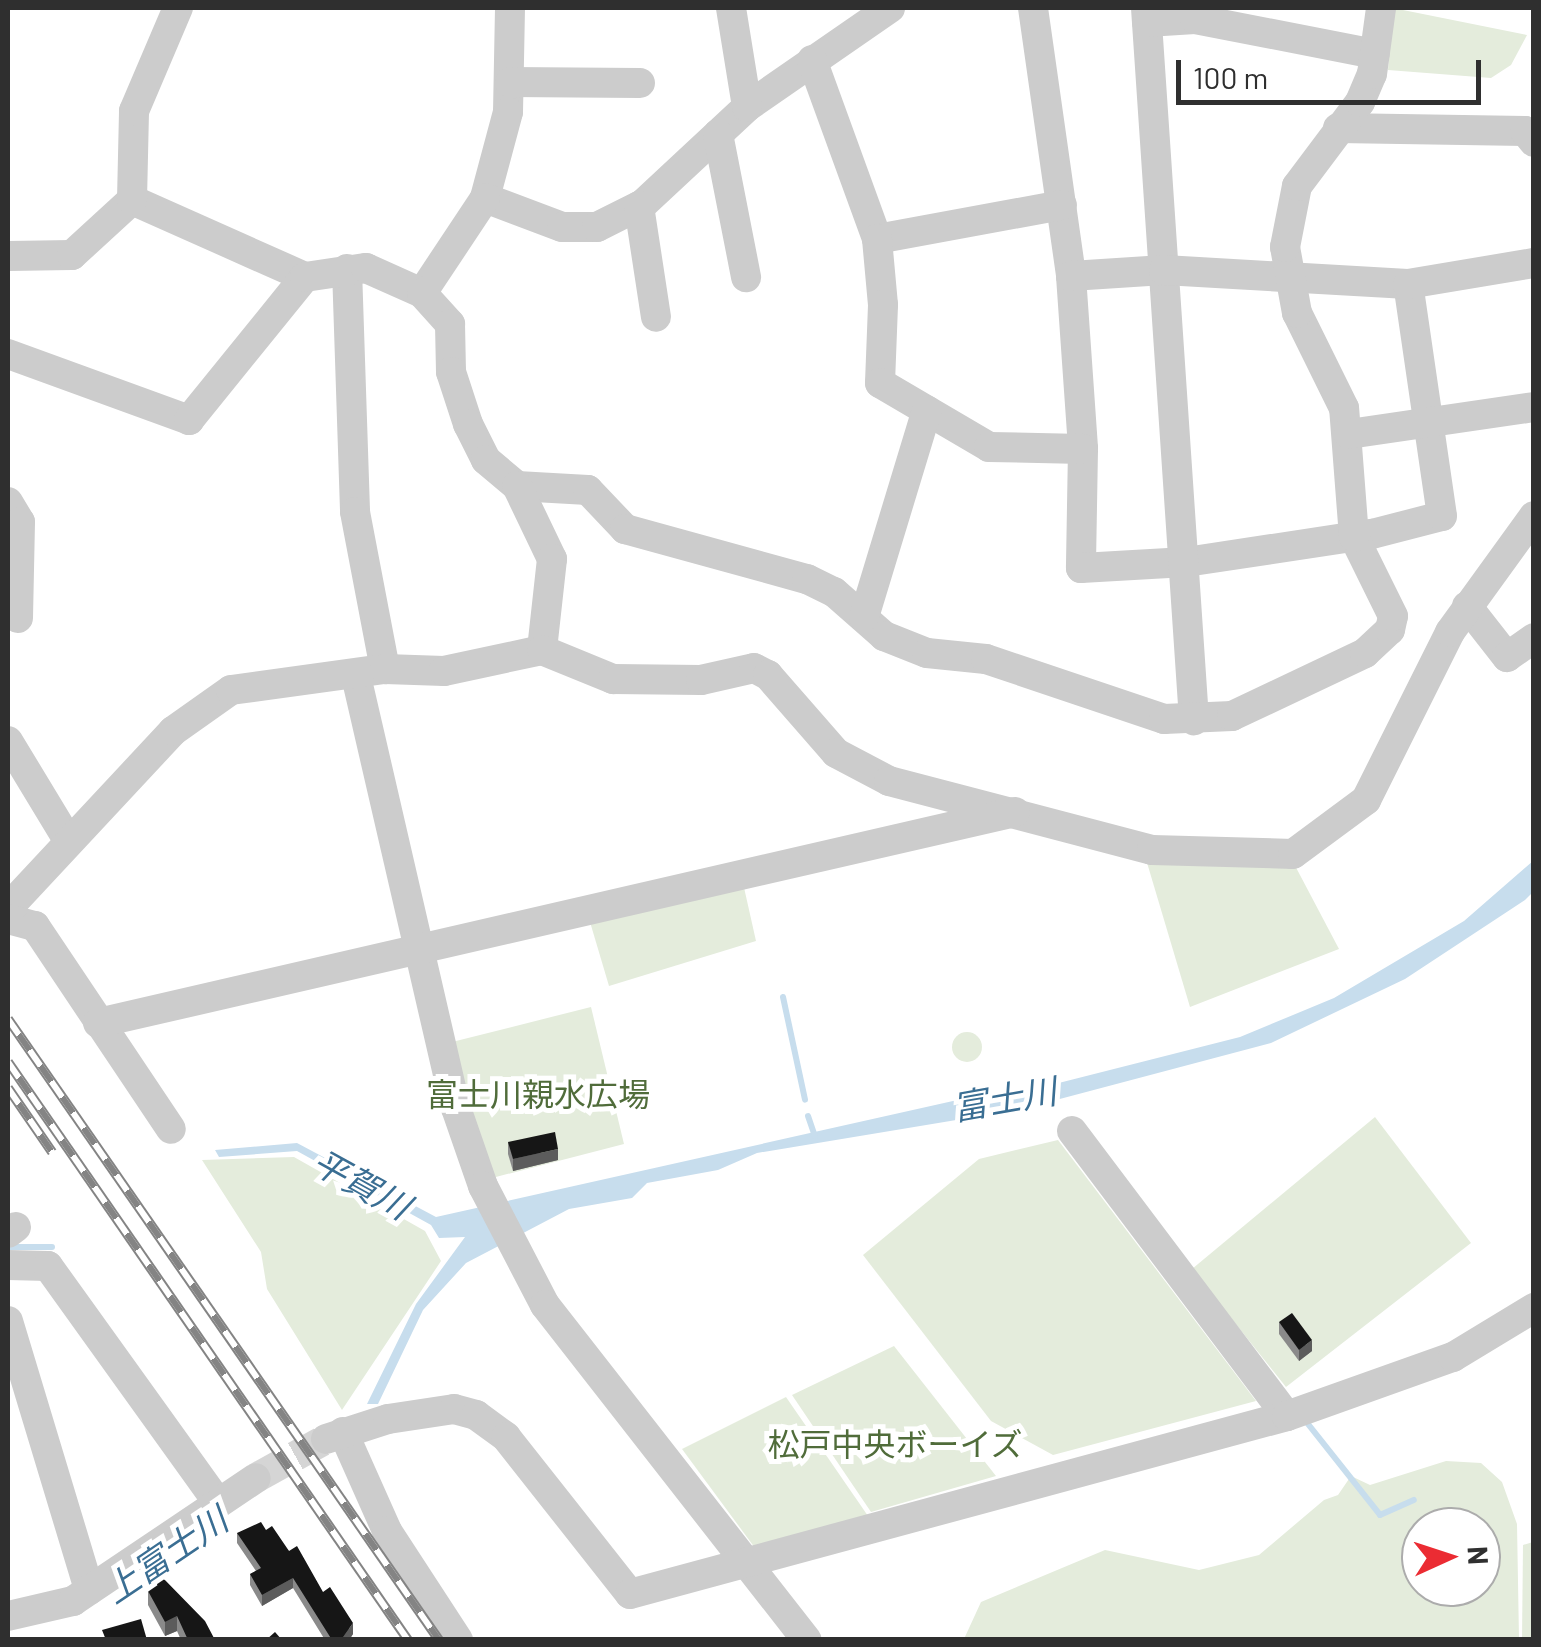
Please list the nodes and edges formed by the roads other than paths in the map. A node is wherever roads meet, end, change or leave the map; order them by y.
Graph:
1 (178, 8) edge
2 (510, 8) edge
3 (732, 8) edge
4 (890, 8) edge
5 (1033, 8) edge
6 (1381, 8) edge
7 (1146, 15) edge
8 (1374, 54) junction
9 (812, 60) junction
10 (510, 82) junction
11 (640, 84) dead end
12 (747, 107) junction
13 (1338, 128) junction
14 (718, 134) junction
15 (1534, 142) edge
16 (486, 198) junction
17 (132, 200) junction
18 (1062, 205) junction
19 (638, 206) junction
20 (876, 238) junction
21 (8, 256) edge
22 (1534, 263) edge
23 (347, 269) junction
24 (1164, 270) junction
25 (1071, 276) junction
26 (305, 277) junction
27 (746, 277) dead end
28 (1286, 278) junction
29 (1408, 284) junction
30 (422, 293) junction
31 (656, 317) dead end
32 (8, 354) edge
33 (1534, 407) edge
34 (927, 410) junction
35 (1427, 420) junction
36 (1349, 434) junction
37 (1083, 450) junction
38 (518, 486) junction
39 (8, 502) edge
40 (1534, 516) edge
41 (1354, 537) junction
42 (1186, 562) junction
43 (1467, 606) junction
44 (864, 617) junction
45 (18, 618) dead end
46 (1534, 638) edge
47 (542, 650) junction
48 (371, 672) junction
49 (1194, 720) junction
50 (8, 741) edge
51 (1018, 811) junction
52 (68, 840) junction
53 (8, 908) edge
54 (8, 920) edge
55 (419, 950) junction
56 (98, 1022) junction
57 (171, 1129) dead end
58 (1072, 1131) dead end
59 (8, 1265) edge
60 (8, 1321) edge
61 (1530, 1321) edge
62 (1287, 1416) junction
63 (256, 1478) tunnel mouth
64 (216, 1514) junction
65 (747, 1562) junction
66 (89, 1590) junction
67 (8, 1616) edge
68 (458, 1640) edge
69 (807, 1640) edge

1 - 17 street
2 - 10 street
3 - 12 street
4 - 9 street
5 - 18 street
6 - 8 street
7 - 8 street
7 - 24 street
8 - 13 street
9 - 12 street
9 - 20 street
10 - 11 street
10 - 16 street
12 - 14 street
13 - 15 street
13 - 28 street
14 - 19 street
14 - 27 street
16 - 19 street
16 - 30 street
17 - 21 street
17 - 26 street
18 - 20 street
18 - 25 street
19 - 31 street
20 - 34 street
22 - 29 street
23 - 26 street
23 - 30 street
23 - 48 street
24 - 25 street
24 - 28 street
24 - 42 street
25 - 37 street
26 - 32 street
28 - 29 street
28 - 36 street
29 - 35 street
30 - 38 street
33 - 35 street
34 - 37 street
34 - 44 street
35 - 36 street
35 - 41 street
36 - 41 street
37 - 42 street
38 - 44 street
38 - 47 street
39 - 45 street
40 - 43 street
41 - 42 street
41 - 49 street
42 - 49 street
43 - 46 street
43 - 51 street
44 - 49 street
47 - 48 street
47 - 51 street
48 - 52 street
48 - 55 street
50 - 52 street
51 - 55 street
52 - 53 street
54 - 56 street
55 - 56 street
55 - 65 street
56 - 57 street
58 - 62 street
59 - 64 street
60 - 66 street
61 - 62 street
62 - 65 street
63 - 64 street
64 - 66 street
65 - 68 street
65 - 69 street
66 - 67 street

